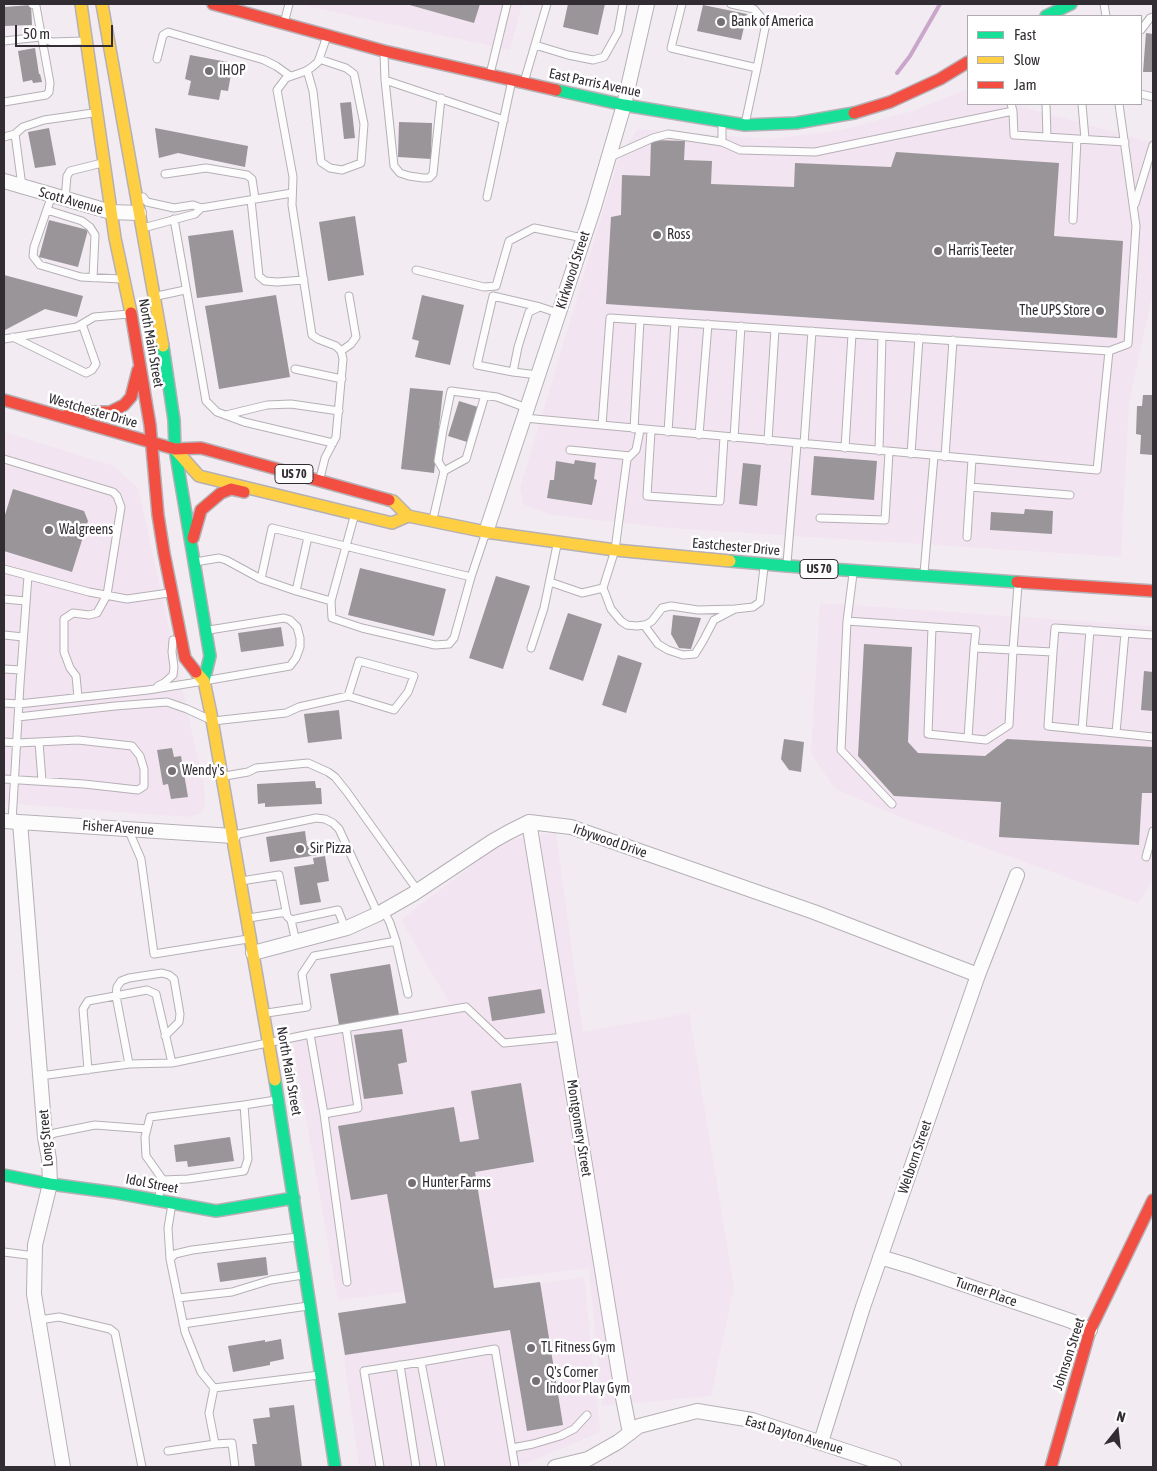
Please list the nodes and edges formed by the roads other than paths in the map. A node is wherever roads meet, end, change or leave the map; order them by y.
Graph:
1 (32, 4) edge
2 (81, 4) edge
3 (102, 4) edge
4 (213, 4) edge
5 (289, 4) edge
6 (507, 4) edge
7 (547, 4) edge
8 (624, 4) edge
9 (647, 4) edge
10 (682, 4) edge
11 (731, 4) edge
12 (1071, 4) edge
13 (1048, 15) edge
14 (1153, 17) edge
15 (284, 24) junction
16 (1142, 29) edge
17 (327, 35) junction
18 (40, 36) junction
19 (85, 40) junction
20 (4, 41) edge
21 (535, 45) junction
22 (384, 51) junction
23 (157, 59) dead end
24 (319, 59) junction
25 (967, 63) edge
26 (757, 68) junction
27 (307, 70) junction
28 (490, 74) junction
29 (290, 76) junction
30 (385, 80) junction
31 (512, 80) junction
32 (524, 82) junction
33 (441, 98) junction
34 (4, 102) edge
35 (624, 105) junction
36 (1046, 105) edge
37 (1082, 105) edge
38 (1119, 105) edge
39 (1012, 107) edge
40 (97, 113) junction
41 (504, 120) junction
42 (722, 122) junction
43 (745, 125) junction
44 (15, 134) junction
45 (4, 137) edge
46 (1047, 137) junction
47 (1081, 139) junction
48 (722, 142) junction
49 (1124, 142) junction
50 (1153, 145) edge
51 (608, 158) junction
52 (105, 163) junction
53 (165, 174) dead end
54 (4, 181) edge
55 (22, 186) junction
56 (136, 189) junction
57 (292, 193) junction
58 (58, 197) junction
59 (487, 197) dead end
60 (253, 200) junction
61 (201, 208) junction
62 (1133, 208) junction
63 (47, 210) junction
64 (111, 212) junction
65 (139, 213) junction
66 (174, 220) junction
67 (1073, 220) dead end
68 (142, 229) junction
69 (583, 238) junction
70 (416, 270) dead end
71 (93, 278) junction
72 (124, 279) junction
73 (304, 280) junction
74 (496, 286) junction
75 (186, 290) junction
76 (349, 296) dead end
77 (493, 296) junction
78 (154, 297) junction
79 (540, 307) junction
80 (558, 313) junction
81 (132, 314) junction
82 (640, 320) junction
83 (675, 322) junction
84 (82, 324) junction
85 (708, 324) junction
86 (741, 326) junction
87 (774, 329) junction
88 (812, 331) junction
89 (852, 334) junction
90 (882, 336) junction
91 (13, 337) junction
92 (919, 338) junction
93 (4, 339) edge
94 (953, 340) junction
95 (341, 351) junction
96 (1109, 351) junction
97 (139, 362) junction
98 (295, 369) dead end
99 (513, 372) junction
100 (538, 375) junction
101 (342, 379) junction
102 (485, 396) junction
103 (4, 400) edge
104 (19, 405) junction
105 (339, 411) junction
106 (525, 413) junction
107 (226, 415) junction
108 (602, 425) junction
109 (637, 429) junction
110 (651, 431) junction
111 (668, 432) junction
112 (699, 435) junction
113 (724, 437) junction
114 (734, 438) junction
115 (768, 441) junction
116 (151, 443) junction
117 (333, 443) junction
118 (800, 444) junction
119 (845, 448) junction
120 (175, 449) junction
121 (570, 450) dead end
122 (879, 451) junction
123 (889, 452) junction
124 (911, 454) junction
125 (630, 456) junction
126 (934, 456) junction
127 (945, 457) junction
128 (4, 459) edge
129 (972, 459) junction
130 (444, 471) junction
131 (320, 481) junction
132 (970, 487) junction
133 (1070, 495) dead end
134 (280, 496) junction
135 (354, 514) junction
136 (408, 516) junction
137 (820, 518) dead end
138 (433, 521) junction
139 (486, 532) junction
140 (308, 537) junction
141 (967, 537) dead end
142 (192, 542) junction
143 (557, 542) junction
144 (346, 546) junction
145 (615, 550) junction
146 (195, 562) junction
147 (764, 564) junction
148 (787, 566) junction
149 (4, 569) edge
150 (854, 571) junction
151 (28, 576) junction
152 (924, 576) junction
153 (471, 577) junction
154 (261, 579) junction
155 (550, 582) junction
156 (1018, 582) junction
157 (603, 588) junction
158 (296, 591) junction
159 (1153, 591) edge
160 (172, 593) junction
161 (107, 595) junction
162 (4, 600) edge
163 (26, 601) junction
164 (331, 601) junction
165 (735, 609) junction
166 (176, 611) junction
167 (847, 621) junction
168 (644, 625) junction
169 (932, 627) junction
170 (206, 630) junction
171 (1090, 630) junction
172 (1125, 633) junction
173 (4, 635) edge
174 (1153, 635) edge
175 (23, 636) junction
176 (531, 648) dead end
177 (974, 648) junction
178 (1013, 650) junction
179 (1053, 652) junction
180 (4, 669) edge
181 (21, 670) junction
182 (204, 682) junction
183 (148, 690) junction
184 (348, 696) junction
185 (78, 697) junction
186 (4, 703) edge
187 (19, 704) junction
188 (18, 717) junction
189 (213, 721) junction
190 (1082, 730) junction
191 (1116, 733) junction
192 (1153, 737) edge
193 (968, 738) junction
194 (4, 742) edge
195 (40, 742) junction
196 (16, 743) junction
197 (222, 777) junction
198 (4, 779) edge
199 (14, 780) junction
200 (42, 782) junction
201 (892, 804) dead end
202 (12, 822) edge
203 (529, 822) junction
204 (128, 829) junction
205 (1153, 831) edge
206 (233, 836) junction
207 (1146, 857) dead end
208 (1017, 875) dead end
209 (241, 881) junction
210 (418, 891) junction
211 (286, 912) junction
212 (381, 912) junction
213 (247, 918) junction
214 (291, 920) junction
215 (345, 928) junction
216 (251, 939) junction
217 (396, 941) junction
218 (296, 942) junction
219 (254, 953) junction
220 (978, 975) junction
221 (408, 994) dead end
222 (116, 996) junction
223 (264, 1013) junction
224 (346, 1028) junction
225 (310, 1034) junction
226 (166, 1036) junction
227 (565, 1037) junction
228 (269, 1043) junction
229 (172, 1063) junction
230 (129, 1064) junction
231 (88, 1070) junction
232 (40, 1076) junction
233 (279, 1100) junction
234 (244, 1105) junction
235 (324, 1114) junction
236 (147, 1129) junction
237 (45, 1137) junction
238 (4, 1175) edge
239 (163, 1180) junction
240 (50, 1184) junction
241 (294, 1198) junction
242 (1153, 1200) edge
243 (158, 1201) junction
244 (172, 1203) junction
245 (300, 1236) junction
246 (4, 1252) edge
247 (35, 1256) junction
248 (880, 1258) junction
249 (170, 1260) junction
250 (306, 1274) junction
251 (347, 1282) dead end
252 (178, 1298) junction
253 (310, 1306) junction
254 (38, 1320) junction
255 (183, 1324) junction
256 (1090, 1330) junction
257 (421, 1362) junction
258 (400, 1365) junction
259 (321, 1375) junction
260 (214, 1388) junction
261 (587, 1415) dead end
262 (630, 1433) junction
263 (821, 1442) junction
264 (215, 1444) junction
265 (512, 1448) junction
266 (168, 1451) dead end
267 (63, 1467) edge
268 (142, 1467) edge
269 (235, 1467) edge
270 (335, 1467) edge
271 (380, 1467) edge
272 (416, 1467) edge
273 (441, 1467) edge
274 (515, 1467) edge
275 (555, 1467) edge
276 (894, 1467) edge
277 (1051, 1467) edge

1 - 18 lane
2 - 19 main road, North Main Street
3 - 56 main road, North Main Street
4 - 15 main road, East Parris Avenue
5 - 15 lane
6 - 28 lane
7 - 21 lane
8 - 21 lane
9 - 35 street, Kirkwood Street
10 - 26 lane
11 - 26 lane
12 - 13 main road
14 - 16 lane
15 - 17 main road, East Parris Avenue
17 - 22 main road, East Parris Avenue
17 - 24 lane
18 - 19 lane
18 - 20 lane
18 - 34 lane
19 - 40 main road, North Main Street
21 - 32 lane
22 - 28 main road, East Parris Avenue
22 - 30 lane
23 - 29 lane
24 - 27 lane
24 - 27 lane
25 - 43 main road, East Parris Avenue
26 - 43 lane
27 - 29 lane
28 - 31 main road, East Parris Avenue
29 - 57 lane
30 - 33 lane
30 - 33 lane
31 - 32 main road, East Parris Avenue
31 - 41 lane
32 - 35 main road, East Parris Avenue
33 - 41 lane
35 - 42 main road, East Parris Avenue
35 - 51 street, Kirkwood Street
36 - 46 lane
37 - 47 lane
38 - 49 lane
39 - 46 lane
39 - 48 lane
40 - 44 lane
40 - 52 main road, North Main Street
41 - 59 lane
42 - 43 main road, East Parris Avenue
42 - 48 lane
44 - 45 lane
44 - 55 lane
46 - 47 lane
47 - 49 lane
47 - 67 lane
48 - 51 lane
49 - 62 lane
50 - 62 lane
51 - 69 street, Kirkwood Street
52 - 58 lane
52 - 64 main road, North Main Street
53 - 60 lane
54 - 55 street, Scott Avenue
55 - 58 street, Scott Avenue
56 - 61 lane
56 - 65 main road, North Main Street
57 - 60 lane
57 - 73 lane
58 - 63 lane
58 - 64 street, Scott Avenue
60 - 61 lane
60 - 73 lane
61 - 66 lane
62 - 96 lane
63 - 71 lane
63 - 71 lane
64 - 65 street, Scott Avenue
64 - 72 main road, North Main Street
65 - 68 main road, North Main Street
66 - 68 lane
66 - 75 lane
68 - 78 main road, North Main Street
69 - 74 lane
69 - 80 street, Kirkwood Street
70 - 74 lane
71 - 72 lane
72 - 81 main road, North Main Street
73 - 95 lane
74 - 77 lane
75 - 78 lane
75 - 107 lane
76 - 95 lane
77 - 79 lane
77 - 99 lane
78 - 120 main road, North Main Street
79 - 80 lane
79 - 99 lane
80 - 100 street, Kirkwood Street
81 - 84 lane
81 - 97 main road, North Main Street
82 - 83 lane
82 - 108 lane
82 - 109 lane
83 - 85 lane
83 - 111 lane
84 - 91 lane
84 - 91 lane
85 - 86 lane
85 - 112 lane
86 - 87 lane
86 - 114 lane
87 - 88 lane
87 - 115 lane
88 - 89 lane
88 - 118 lane
89 - 90 lane
89 - 119 lane
90 - 92 lane
90 - 122 lane
91 - 93 lane
92 - 94 lane
92 - 124 lane
94 - 96 lane
94 - 127 lane
95 - 101 lane
96 - 129 lane
97 - 104 main road
97 - 116 main road, North Main Street
98 - 101 lane
99 - 100 lane
100 - 106 street, Kirkwood Street
101 - 105 lane
102 - 106 lane
102 - 130 lane
102 - 130 lane
103 - 104 main road, Westchester Drive / US 70
104 - 116 main road, Westchester Drive / US 70
105 - 107 lane
105 - 117 lane
106 - 108 lane
106 - 139 street, Kirkwood Street
107 - 117 lane
108 - 109 lane
109 - 110 lane
109 - 125 lane
110 - 111 lane
110 - 113 lane
111 - 112 lane
112 - 113 lane
113 - 114 lane
114 - 115 lane
115 - 118 lane
116 - 120 main road, Westchester Drive / US 70
116 - 160 main road, North Main Street
117 - 131 lane
118 - 119 lane
118 - 148 lane
119 - 122 lane
120 - 131 main road, Eastchester Drive / US 70
120 - 134 main road, Eastchester Drive / US 70
120 - 142 main road, North Main Street
121 - 125 lane
122 - 123 lane
123 - 124 lane
123 - 137 lane
124 - 126 lane
125 - 145 lane
126 - 127 lane
126 - 152 lane
127 - 129 lane
128 - 161 lane
129 - 132 lane
130 - 138 lane
131 - 136 main road, Eastchester Drive / US 70
132 - 133 lane
132 - 141 lane
134 - 135 main road, Eastchester Drive / US 70
134 - 142 main road
135 - 136 main road, Eastchester Drive / US 70
135 - 144 lane
136 - 138 main road, Eastchester Drive / US 70
138 - 139 main road, Eastchester Drive / US 70
139 - 143 main road, Eastchester Drive / US 70
139 - 153 lane
140 - 144 lane
140 - 154 lane
140 - 158 lane
142 - 146 main road, North Main Street
143 - 145 main road, Eastchester Drive / US 70
143 - 155 lane
144 - 153 lane
144 - 164 lane
145 - 147 main road, Eastchester Drive / US 70
145 - 157 lane
146 - 154 lane
146 - 170 main road, North Main Street
147 - 148 main road, Eastchester Drive / US 70
147 - 165 lane
148 - 150 main road, Eastchester Drive / US 70
149 - 151 lane
150 - 152 main road, Eastchester Drive / US 70
150 - 167 lane
151 - 161 lane
151 - 163 lane
152 - 156 main road, Eastchester Drive / US 70
153 - 164 lane
154 - 158 lane
155 - 157 lane
155 - 176 lane
156 - 159 main road, Eastchester Drive / US 70
156 - 178 lane
157 - 168 lane
158 - 164 lane
160 - 161 lane
160 - 166 main road, North Main Street
161 - 185 lane
162 - 163 lane
163 - 175 lane
165 - 168 lane
165 - 168 lane
166 - 182 main road, North Main Street
166 - 183 lane
167 - 169 lane
167 - 201 lane
169 - 177 lane
169 - 193 lane
170 - 182 main road, North Main Street
170 - 182 lane
171 - 172 lane
171 - 179 lane
171 - 190 lane
172 - 174 lane
172 - 191 lane
173 - 175 lane
175 - 181 lane
177 - 178 lane
177 - 193 lane
178 - 179 lane
178 - 193 lane
179 - 190 lane
180 - 181 lane
181 - 187 lane
182 - 183 lane
182 - 189 main road, North Main Street
183 - 185 lane
184 - 184 lane
184 - 189 lane
185 - 187 lane
186 - 187 lane
187 - 188 lane
188 - 189 lane
188 - 196 lane
189 - 197 main road, North Main Street
190 - 191 lane
191 - 192 lane
194 - 196 lane
195 - 196 lane
195 - 200 lane
195 - 200 lane
196 - 199 lane
197 - 206 main road, North Main Street
197 - 210 lane
198 - 199 lane
199 - 200 lane
199 - 202 lane
202 - 204 street, Fisher Avenue
202 - 232 street, Long Street
203 - 210 street
203 - 220 street, Irbywood Drive
203 - 227 street, Montgomery Street
204 - 206 street, Fisher Avenue
204 - 216 lane
205 - 207 lane
206 - 209 main road, North Main Street
206 - 212 lane
208 - 220 street, Welborn Street
209 - 211 lane
209 - 213 main road, North Main Street
210 - 212 street
211 - 213 lane
211 - 214 lane
212 - 215 street
212 - 217 lane
213 - 216 main road, North Main Street
214 - 215 lane
214 - 218 lane
215 - 218 street
216 - 219 main road, North Main Street
217 - 221 lane
217 - 223 lane
218 - 219 street
219 - 223 main road, North Main Street
220 - 248 street, Welborn Street
222 - 226 lane
222 - 226 lane
222 - 230 lane
222 - 231 lane
223 - 228 main road, North Main Street
224 - 225 lane
224 - 227 lane
224 - 235 lane
225 - 228 lane
225 - 235 lane
226 - 229 lane
227 - 262 street, Montgomery Street
228 - 229 lane
228 - 233 main road, North Main Street
229 - 230 lane
230 - 231 lane
231 - 232 lane
232 - 237 street, Long Street
233 - 234 lane
233 - 241 main road, North Main Street
234 - 236 lane
234 - 239 lane
235 - 251 lane
236 - 237 lane
236 - 239 lane
237 - 240 street, Long Street
238 - 240 main road, Idol Street
239 - 243 lane
240 - 243 main road, Idol Street
240 - 247 street, Long Street
241 - 244 main road, Idol Street
241 - 245 main road, North Main Street
242 - 256 main road, Johnson Street
243 - 244 main road, Idol Street
244 - 249 lane
245 - 249 lane
245 - 250 main road, North Main Street
246 - 247 lane
247 - 254 street, Long Street
248 - 256 street, Turner Place
248 - 263 street, Welborn Street
249 - 252 lane
250 - 252 lane
250 - 253 main road, North Main Street
252 - 255 lane
253 - 255 lane
253 - 259 main road, North Main Street
254 - 267 street, Long Street
254 - 268 lane
255 - 260 lane
256 - 277 main road, Johnson Street
257 - 258 lane
257 - 265 lane
257 - 273 lane
258 - 271 lane
258 - 272 lane
259 - 260 lane
259 - 270 main road, North Main Street
260 - 264 lane
261 - 265 lane
262 - 263 street, East Dayton Avenue
262 - 275 street, East Dayton Avenue
263 - 276 street, East Dayton Avenue
264 - 266 lane
264 - 269 lane
265 - 274 lane

